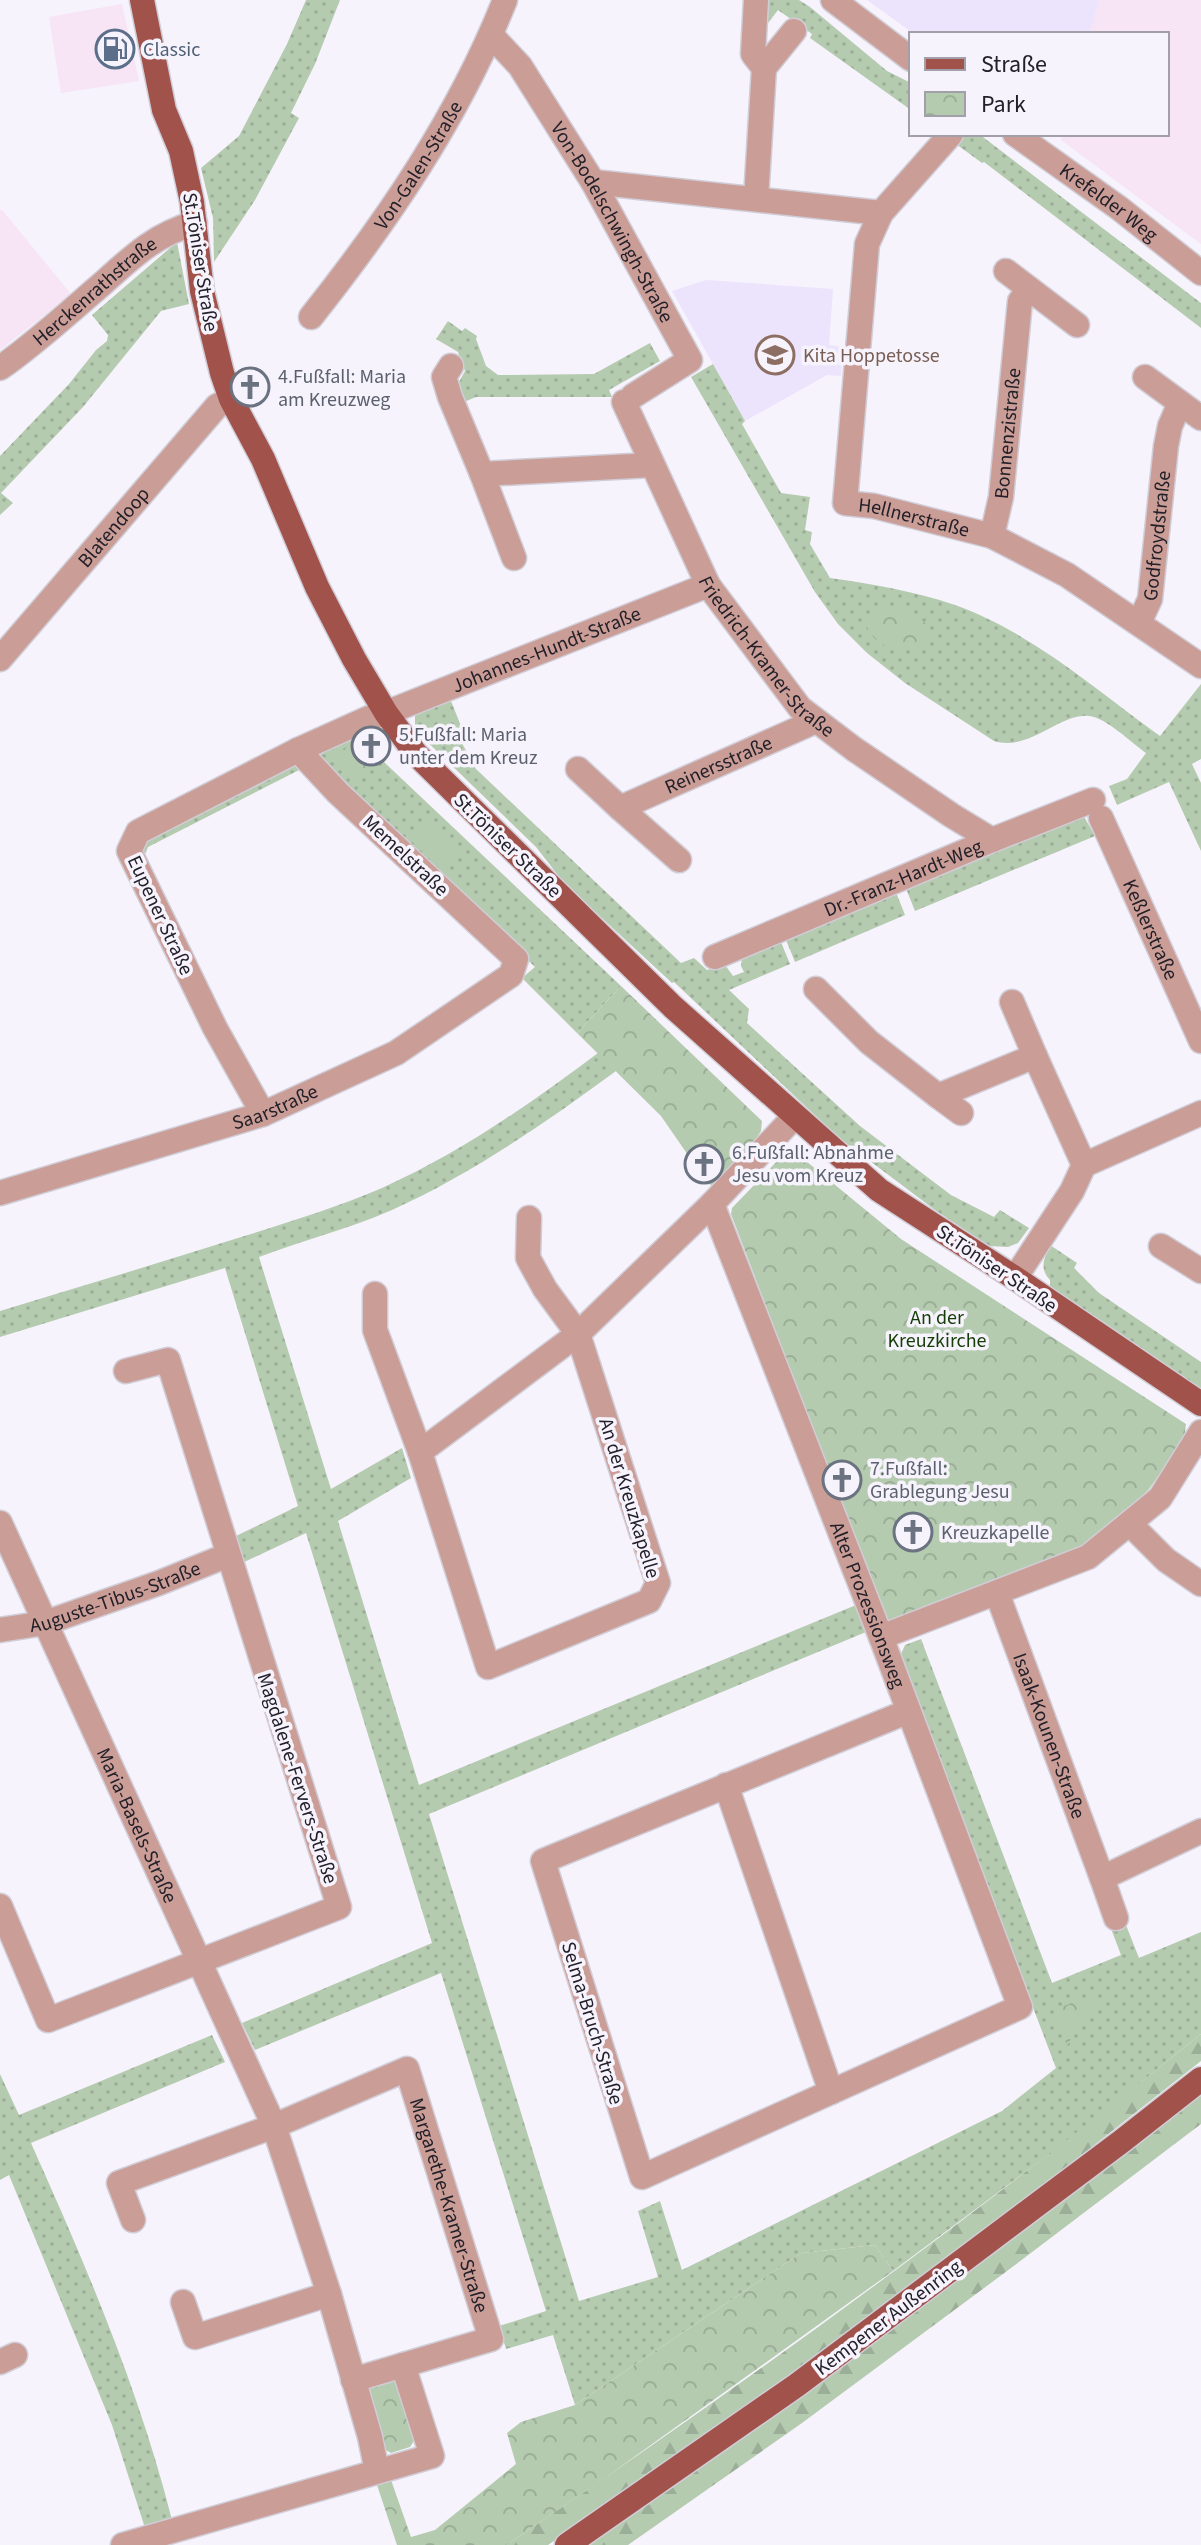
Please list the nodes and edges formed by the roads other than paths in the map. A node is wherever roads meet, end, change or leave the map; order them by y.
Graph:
1 (142, 0) edge
2 (505, 0) edge
3 (756, 0) edge
4 (833, 0) edge
5 (794, 31) dead end
6 (491, 35) junction
7 (909, 57) edge
8 (764, 68) junction
9 (949, 136) edge
10 (1018, 136) edge
11 (593, 182) junction
12 (756, 199) junction
13 (881, 213) junction
14 (195, 223) junction
15 (1006, 271) dead end
16 (1201, 273) edge
17 (1038, 296) junction
18 (311, 317) dead end
19 (1077, 325) dead end
20 (451, 366) dead end
21 (0, 368) edge
22 (1145, 377) dead end
23 (231, 399) junction
24 (629, 399) joint
25 (1180, 403) junction
26 (1200, 418) edge
27 (1166, 446) junction
28 (652, 465) junction
29 (482, 474) junction
30 (992, 536) junction
31 (514, 558) dead end
32 (708, 585) junction
33 (1139, 623) junction
34 (0, 659) edge
35 (1201, 666) edge
36 (386, 713) junction
37 (816, 721) junction
38 (298, 750) junction
39 (578, 769) dead end
40 (620, 808) junction
41 (1097, 809) joint
42 (992, 840) junction
43 (679, 860) dead end
44 (715, 957) dead end
45 (516, 959) joint
46 (816, 989) dead end
47 (1012, 1002) dead end
48 (1201, 1041) edge
49 (1035, 1056) junction
50 (938, 1096) junction
51 (961, 1113) dead end
52 (1201, 1113) edge
53 (263, 1114) junction
54 (794, 1117) junction
55 (1084, 1165) junction
56 (0, 1193) edge
57 (712, 1204) junction
58 (529, 1218) dead end
59 (1161, 1246) dead end
60 (1201, 1271) edge
61 (1015, 1278) junction
62 (375, 1294) dead end
63 (578, 1334) junction
64 (126, 1371) dead end
65 (1201, 1404) edge
66 (1201, 1432) edge
67 (420, 1452) junction
68 (0, 1523) edge
69 (1130, 1524) junction
70 (228, 1555) junction
71 (1201, 1584) edge
72 (997, 1593) junction
73 (45, 1623) junction
74 (0, 1630) edge
75 (881, 1637) junction
76 (909, 1711) junction
77 (726, 1785) junction
78 (1201, 1831) edge
79 (1102, 1878) junction
80 (0, 1906) edge
81 (1116, 1918) dead end
82 (201, 1960) junction
83 (1020, 2007) joint
84 (1201, 2079) edge
85 (831, 2092) junction
86 (274, 2126) junction
87 (133, 2220) dead end
88 (329, 2294) junction
89 (183, 2302) dead end
90 (403, 2365) junction
91 (353, 2380) junction
92 (377, 2471) junction
93 (123, 2545) edge
94 (567, 2545) edge

1 - 14 main road, St.Töniser Straße
2 - 6 street, Von-Galen-Straße
3 - 8 street
4 - 7 street
5 - 8 street
6 - 11 street, Von-Bodelschwingh-Straße
6 - 18 street, Von-Galen-Straße
8 - 12 street
9 - 13 street, Hellnerstraße
10 - 16 street, Krefelder Weg
11 - 12 street
11 - 24 street, Von-Bodelschwingh-Straße
12 - 13 street
13 - 30 street, Hellnerstraße
14 - 21 street, Herckenrathstraße
14 - 23 main road, St.Töniser Straße
15 - 17 street
17 - 19 street
17 - 30 street, Bonnenzistraße
20 - 29 street
22 - 25 street, Godfroydstraße
23 - 34 street, Blatendoop
23 - 36 main road, St.Töniser Straße
24 - 28 street, Friedrich-Kramer-Straße
25 - 26 street, Godfroydstraße
25 - 27 street, Godfroydstraße
26 - 27 street, Godfroydstraße
27 - 33 street, Godfroydstraße
28 - 29 street
28 - 32 street, Friedrich-Kramer-Straße
29 - 31 street
30 - 33 street, Hellnerstraße
32 - 36 street, Johannes-Hundt-Straße
32 - 37 street, Friedrich-Kramer-Straße
33 - 35 street, Hellnerstraße
36 - 38 street, Eupener Straße
36 - 54 main road, St.Töniser Straße
37 - 40 street, Reinersstraße
37 - 42 street, Friedrich-Kramer-Straße
38 - 45 street, Memelstraße
38 - 53 street, Eupener Straße
39 - 40 street
40 - 43 street
41 - 42 street, Dr.-Franz-Hardt-Weg
41 - 48 street, Keßlerstraße
42 - 44 street, Dr.-Franz-Hardt-Weg
45 - 53 street, Saarstraße
46 - 50 street
47 - 49 street
49 - 50 street
49 - 55 street
50 - 51 street
52 - 55 street
53 - 56 street, Saarstraße
54 - 57 street
54 - 61 main road, St.Töniser Straße
55 - 61 street
57 - 63 street
57 - 75 street, Alter Prozessionsweg
58 - 63 street, An der Kreuzkapelle
59 - 60 street
61 - 65 main road, St.Töniser Straße
62 - 67 street, An der Kreuzkapelle
63 - 67 street
63 - 67 street, An der Kreuzkapelle
64 - 70 street
66 - 69 street
68 - 73 street, Maria-Basels-Straße
69 - 71 street
69 - 72 street
70 - 73 street, Auguste-Tibus-Straße
70 - 82 street, Magdalene-Fervers-Straße
72 - 75 street
72 - 79 street, Isaak-Kounen-Straße
73 - 74 street, Auguste-Tibus-Straße
73 - 82 street, Maria-Basels-Straße
75 - 76 street, Alter Prozessionsweg
76 - 77 street, Selma-Bruch-Straße
76 - 83 street, Alter Prozessionsweg
77 - 85 street
77 - 85 street, Selma-Bruch-Straße
78 - 79 street
79 - 81 street, Isaak-Kounen-Straße
80 - 82 street
82 - 86 street, Maria-Basels-Straße
83 - 85 street, Selma-Bruch-Straße
84 - 94 main road, Kempener Außenring
86 - 87 street
86 - 88 street, Maria-Basels-Straße
86 - 90 street, Margarethe-Kramer-Straße
88 - 89 street
88 - 91 street, Maria-Basels-Straße
90 - 91 street, Margarethe-Kramer-Straße
90 - 92 street
91 - 92 street, Maria-Basels-Straße
92 - 93 street

